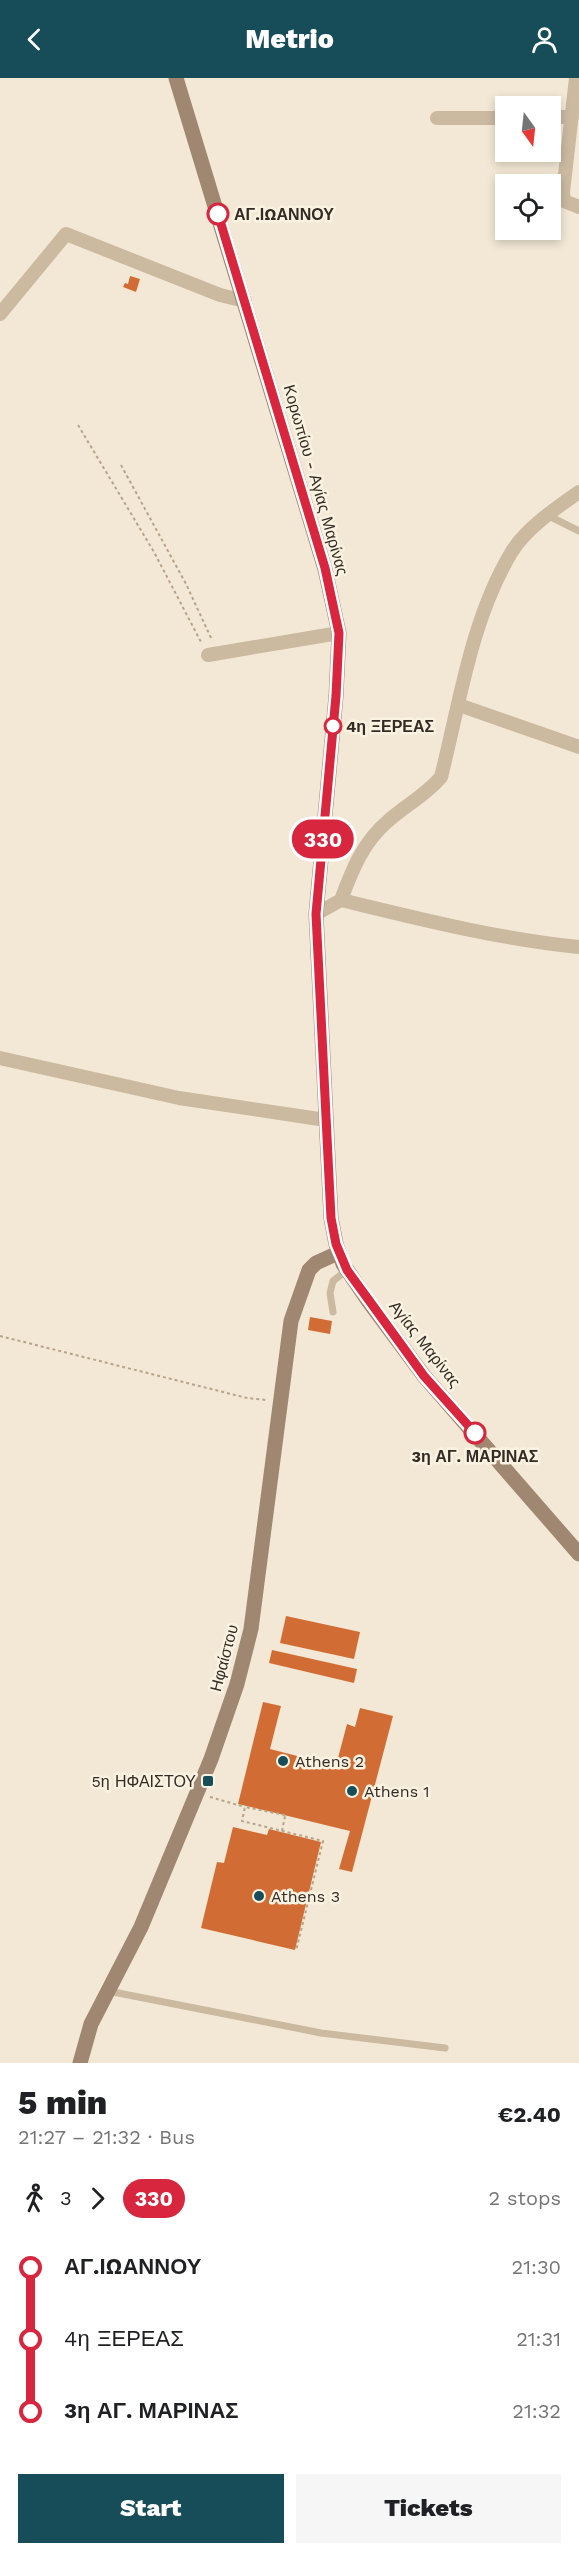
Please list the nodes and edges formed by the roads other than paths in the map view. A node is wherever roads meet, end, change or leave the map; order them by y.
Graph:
1 (176, 78) edge
2 (576, 78) edge
3 (561, 117) edge
4 (572, 117) junction
5 (437, 118) dead end
6 (495, 118) edge
7 (579, 207) edge
8 (245, 301) junction
9 (0, 314) edge
10 (579, 492) edge
11 (547, 515) junction
12 (579, 531) edge
13 (339, 633) junction
14 (213, 654) road end
15 (459, 705) junction
16 (579, 747) edge
17 (341, 900) junction
18 (316, 914) junction
19 (579, 947) edge
20 (0, 1058) edge
21 (326, 1120) junction
22 (338, 1253) junction
23 (347, 1270) junction
24 (333, 1312) dead end
25 (579, 1554) edge
26 (108, 1991) junction
27 (445, 2048) dead end
28 (80, 2063) edge

1 - 8 main road, Κορωπίου - Αγίας Μαρίνας
2 - 4 street
3 - 4 street
4 - 7 street
5 - 6 street
8 - 9 street
8 - 13 main road, Κορωπίου - Αγίας Μαρίνας
10 - 11 street
11 - 12 lane
11 - 15 street
13 - 14 street
13 - 18 main road, Κορωπίου - Αγίας Μαρίνας
15 - 16 street
15 - 17 street
17 - 18 street
17 - 19 street
18 - 21 main road, Κορωπίου - Αγίας Μαρίνας
20 - 21 street
21 - 22 main road, Αγίας Μαρίνας
22 - 23 main road, Αγίας Μαρίνας
22 - 26 main road, Ηφαίστου
23 - 24 lane
23 - 25 main road, Αγίας Μαρίνας
26 - 27 lane
26 - 28 main road, Ηφαίστου

